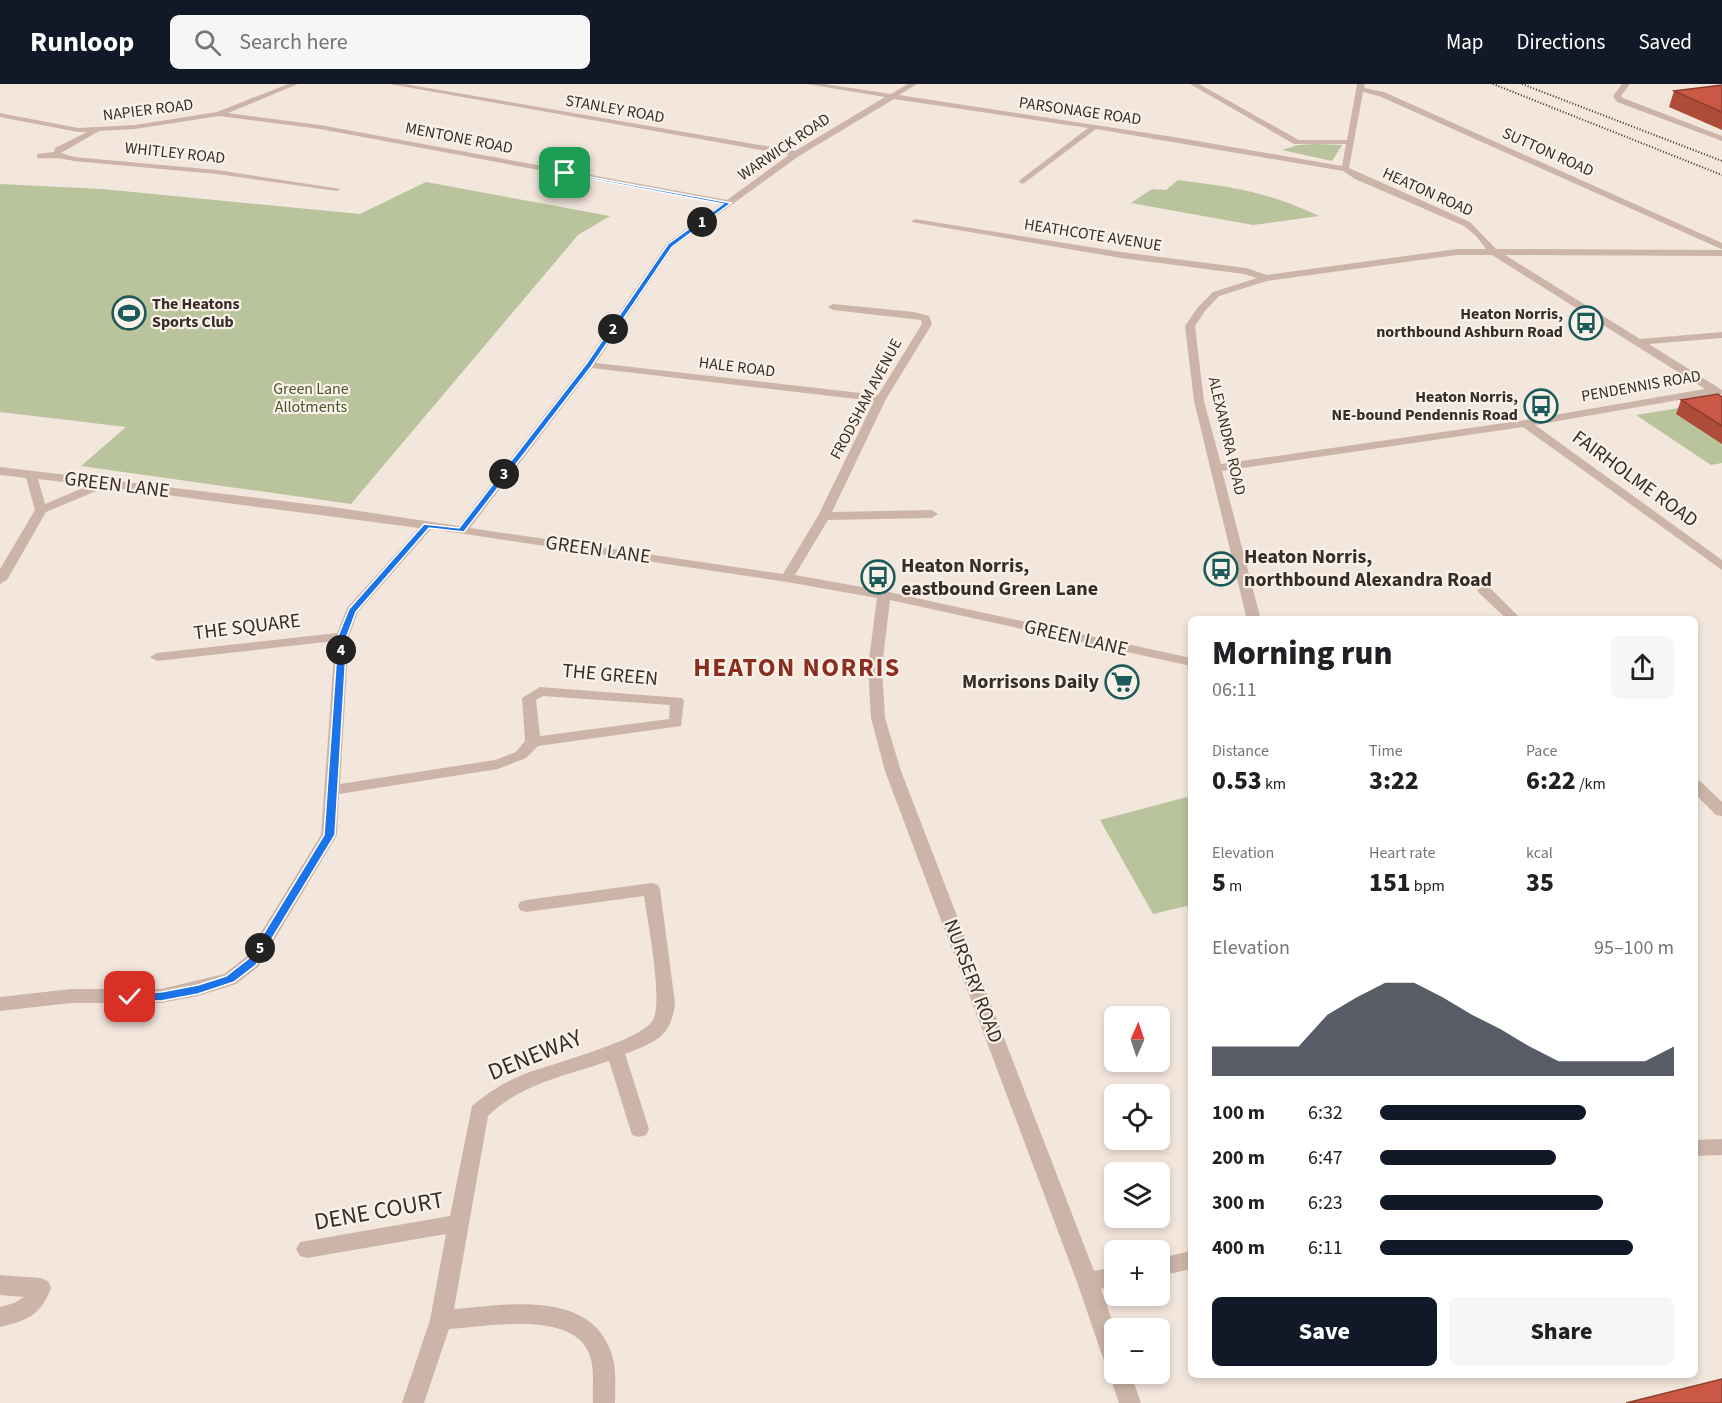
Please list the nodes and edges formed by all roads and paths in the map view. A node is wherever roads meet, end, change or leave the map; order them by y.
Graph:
1 (294, 84) edge
2 (393, 84) edge
3 (811, 84) edge
4 (913, 84) edge
5 (1194, 84) edge
6 (1626, 84) edge
7 (1360, 86) edge
8 (889, 97) junction
9 (219, 114) junction
10 (0, 115) edge
11 (1094, 127) junction
12 (96, 130) junction
13 (1722, 140) edge
14 (1297, 142) junction
15 (1351, 142) junction
16 (57, 154) junction
17 (796, 154) junction
18 (1268, 154) junction
19 (40, 156) dead end
20 (1345, 169) junction
21 (1023, 182) dead end
22 (337, 189) dead end
23 (728, 203) junction
24 (915, 222) dead end
25 (1722, 246) edge
26 (1491, 250) junction
27 (1722, 253) edge
28 (1266, 278) junction
29 (833, 307) dead end
30 (1722, 335) edge
31 (1637, 342) junction
32 (589, 365) junction
33 (1718, 392) edge
34 (881, 399) junction
35 (1525, 423) junction
36 (1217, 468) junction
37 (0, 471) edge
38 (31, 474) junction
39 (104, 484) junction
40 (41, 510) junction
41 (932, 514) dead end
42 (824, 516) junction
43 (427, 526) junction
44 (462, 531) junction
45 (1722, 566) edge
46 (787, 578) junction
47 (0, 580) edge
48 (1485, 590) dead end
49 (884, 595) junction
50 (1253, 616) edge
51 (1512, 616) edge
52 (342, 636) junction
53 (157, 657) dead end
54 (1188, 661) edge
55 (533, 742) junction
56 (1698, 789) edge
57 (333, 790) junction
58 (1722, 811) edge
59 (526, 906) dead end
60 (0, 1004) edge
61 (615, 1051) junction
62 (639, 1130) dead end
63 (460, 1223) junction
64 (307, 1249) dead end
65 (1188, 1261) edge
66 (1170, 1265) edge
67 (1104, 1278) edge
68 (1088, 1282) junction
69 (0, 1285) edge
70 (0, 1317) edge
71 (441, 1320) junction
72 (1104, 1329) edge
73 (1123, 1384) edge
74 (413, 1403) edge
75 (604, 1403) edge
76 (1130, 1403) edge

1 - 9 street, NAPIER ROAD
2 - 17 street, STANLEY ROAD
3 - 8 street, PARSONAGE ROAD
4 - 8 street, WARWICK ROAD
5 - 14 street
6 - 13 street
7 - 15 street
7 - 25 street, SUTTON ROAD
8 - 11 street, PARSONAGE ROAD
8 - 17 street, WARWICK ROAD
9 - 12 street, NAPIER ROAD
9 - 23 street, MENTONE ROAD
10 - 12 street, NAPIER ROAD
11 - 18 street, PARSONAGE ROAD
11 - 21 street
12 - 16 street
14 - 15 street
14 - 18 street
15 - 20 street
16 - 19 street
16 - 22 street, WHITLEY ROAD
17 - 23 street, WARWICK ROAD
18 - 20 street, PARSONAGE ROAD
20 - 26 street, HEATON ROAD
23 - 32 street, WARWICK ROAD
24 - 28 street, HEATHCOTE AVENUE
26 - 27 street
26 - 28 street, ALEXANDRA ROAD
26 - 31 street, HEATON ROAD
28 - 36 street, ALEXANDRA ROAD
29 - 34 street, FRODSHAM AVENUE
30 - 31 street
31 - 33 street, HEATON ROAD
32 - 34 street, HALE ROAD
32 - 44 street, WARWICK ROAD
33 - 35 street, PENDENNIS ROAD
34 - 42 street, FRODSHAM AVENUE
35 - 36 street, PENDENNIS ROAD
35 - 45 street, FAIRHOLME ROAD
36 - 50 street, ALEXANDRA ROAD
37 - 38 street, GREEN LANE
38 - 39 street, GREEN LANE
38 - 40 street
39 - 40 street
39 - 43 street, GREEN LANE
40 - 47 street
41 - 42 street
42 - 46 street, FRODSHAM AVENUE
43 - 44 street, GREEN LANE
43 - 52 street
44 - 46 street, GREEN LANE
46 - 49 street, GREEN LANE
48 - 51 street
49 - 54 street, GREEN LANE
49 - 68 street, NURSERY ROAD
52 - 53 street, THE SQUARE
52 - 57 street
55 - 55 street, THE GREEN
55 - 57 street, THE GREEN
56 - 58 street
57 - 60 street
59 - 61 street, DENEWAY
61 - 62 street
61 - 63 street, DENEWAY
63 - 64 street, DENE COURT
63 - 71 street, DENEWAY
65 - 66 street
67 - 68 street
68 - 72 street, NURSERY ROAD
69 - 70 street
71 - 74 street, DENEWAY
71 - 75 street
73 - 76 street

